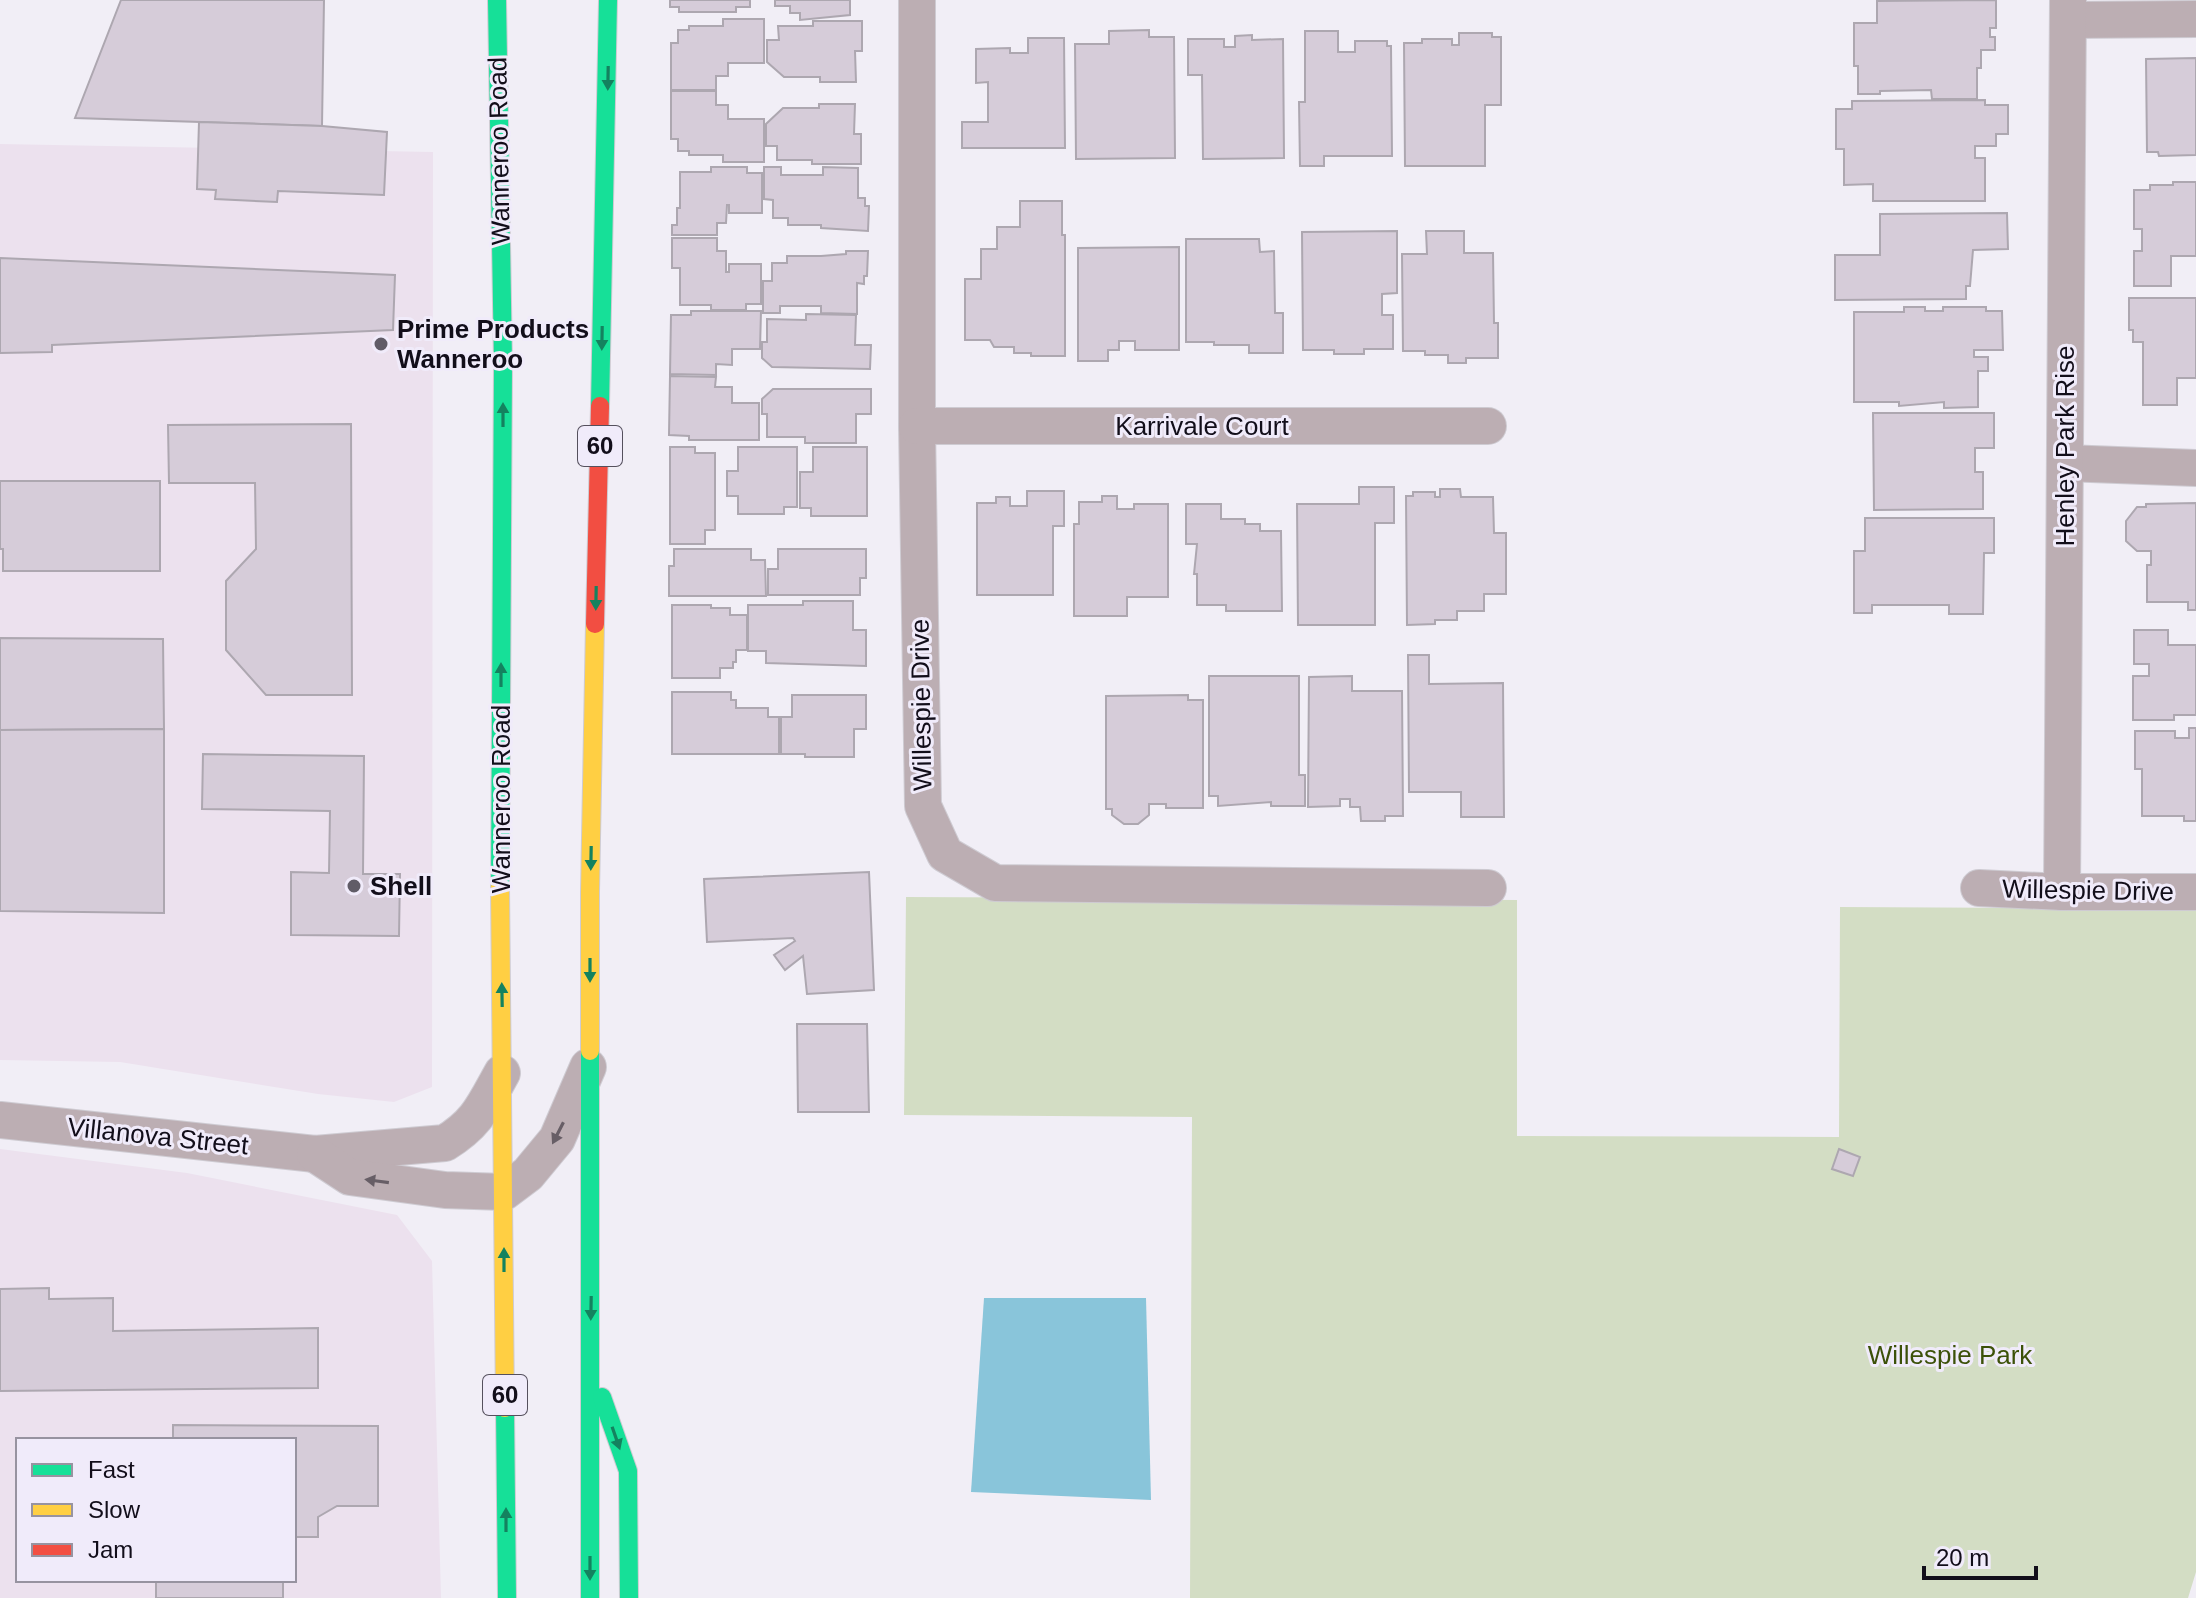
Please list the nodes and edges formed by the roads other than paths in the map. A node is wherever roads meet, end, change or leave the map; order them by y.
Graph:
1 (497, 0) edge
2 (608, 0) edge
3 (917, 0) edge
4 (2068, 10) edge
5 (2196, 19) edge
6 (522, 273) dead end
7 (503, 363) junction
8 (917, 426) junction
9 (1488, 426) dead end
10 (2065, 463) junction
11 (2196, 468) edge
12 (1488, 888) dead end
13 (1979, 888) dead end
14 (2062, 892) junction
15 (2196, 892) edge
16 (590, 1062) junction
17 (502, 1073) junction
18 (0, 1120) edge
19 (315, 1154) junction
20 (504, 1192) junction
21 (590, 1364) junction
22 (507, 1598) edge
23 (590, 1598) edge
24 (629, 1598) edge

1 - 7 highway, Wanneroo Road / 60
2 -> 16 highway, 60
3 - 8 street, Willespie Drive
4 - 5 street
4 - 10 street, Henley Park Rise
6 - 7 highway, 60
17 -> 7 highway, Wanneroo Road / 60
8 - 9 street, Karrivale Court
8 - 12 street, Willespie Drive
10 - 11 street
10 - 14 street, Henley Park Rise
13 - 14 street, Willespie Drive
14 - 15 street, Willespie Drive
16 -> 20 street
16 -> 21 highway, 60
17 - 19 street, Villanova Street
17 - 20 highway, Wanneroo Road / 60
18 - 19 street, Villanova Street
20 -> 19 street, Villanova Street
22 -> 20 highway, Wanneroo Road / 60
21 -> 23 highway, 60
21 -> 24 highway

